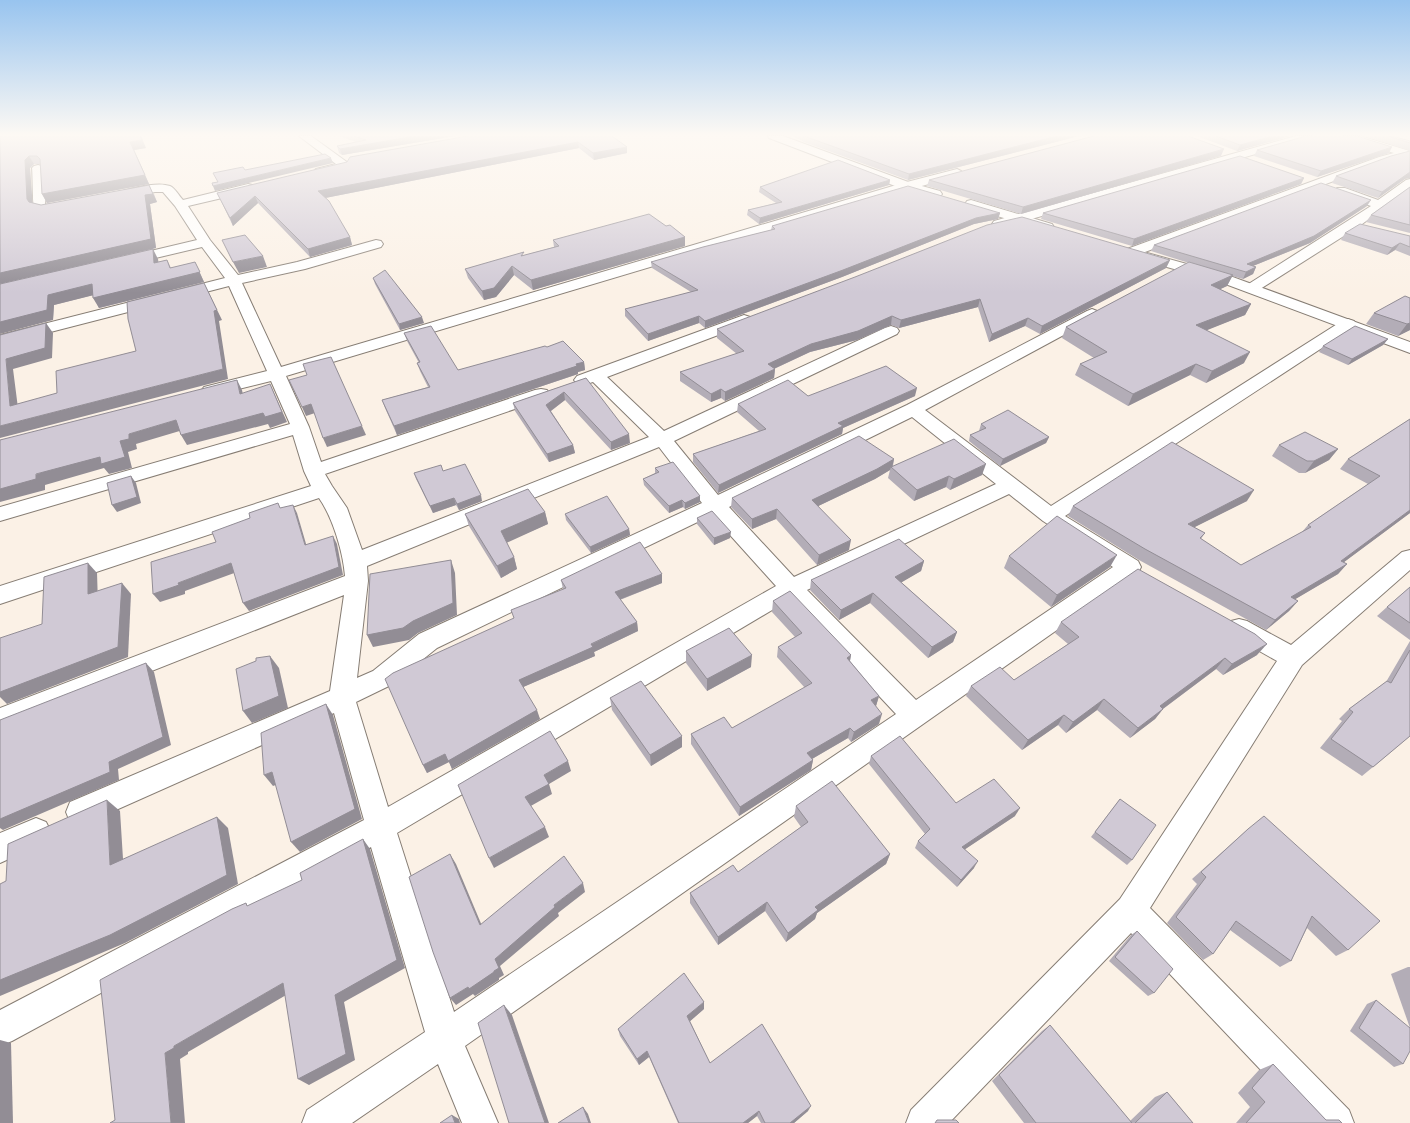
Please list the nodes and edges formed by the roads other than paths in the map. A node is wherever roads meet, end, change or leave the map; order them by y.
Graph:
1 (40, 188) edge
2 (153, 188) edge
3 (157, 188) edge
4 (248, 188) edge
5 (899, 188) edge
6 (915, 188) edge
7 (1125, 188) edge
8 (1307, 188) edge
9 (1332, 188) edge
10 (1404, 188) edge
11 (113, 197) edge
12 (945, 197) edge
13 (960, 201) edge
14 (77, 204) edge
15 (180, 204) junction
16 (1380, 205) junction
17 (1021, 219) junction
18 (1353, 224) junction
19 (987, 226) edge
20 (1368, 228) edge
21 (1058, 230) edge
22 (205, 242) junction
23 (376, 244) dead end
24 (1117, 248) edge
25 (1132, 252) junction
26 (114, 263) edge
27 (1182, 267) junction
28 (234, 280) junction
29 (1154, 281) edge
30 (1252, 288) junction
31 (1113, 303) edge
32 (759, 314) edge
33 (1348, 324) junction
34 (891, 331) dead end
35 (0, 340) edge
36 (1410, 348) edge
37 (276, 374) junction
38 (596, 376) junction
39 (199, 394) edge
40 (912, 409) junction
41 (300, 427) junction
42 (662, 439) junction
43 (318, 480) junction
44 (1012, 485) junction
45 (715, 505) junction
46 (0, 514) edge
47 (1050, 516) junction
48 (1410, 558) edge
49 (356, 572) junction
50 (791, 588) junction
51 (0, 595) edge
52 (1219, 616) edge
53 (1293, 658) junction
54 (342, 697) junction
55 (914, 715) junction
56 (0, 720) edge
57 (380, 827) junction
58 (0, 848) edge
59 (1131, 910) junction
60 (0, 1029) edge
61 (445, 1039) junction
62 (320, 1123) edge
63 (480, 1123) edge
64 (924, 1123) edge
65 (1336, 1123) edge

1 - 14 street
2 - 11 street
3 - 15 street
4 - 15 street
5 - 37 street
6 - 12 street
7 - 17 street
8 - 25 street
9 - 16 street
10 - 16 street
13 - 17 street
15 - 22 street
16 - 18 street
17 - 19 street
17 - 21 street
18 - 20 street
18 - 30 street
22 - 26 street
22 - 28 street
23 - 28 street
24 - 25 street
25 - 27 street
27 - 29 street
27 - 30 street
28 - 35 street
28 - 37 street
30 - 33 street
31 - 40 street
32 - 38 street
33 - 36 street
33 - 47 street
34 - 42 street
37 - 39 street
37 - 41 street
38 - 42 street
38 - 43 street
40 - 44 street
40 - 45 street
41 - 43 street
41 - 46 street
42 - 45 street
42 - 49 street
43 - 49 street
43 - 51 street
44 - 47 street
44 - 50 street
45 - 50 street
45 - 54 street
47 - 55 street
48 - 53 street
49 - 54 street
49 - 56 street
50 - 55 street
50 - 57 street
52 - 53 street
53 - 59 street
54 - 57 street
54 - 58 street
55 - 61 street
57 - 60 street
57 - 61 street
59 - 64 street
59 - 65 street
61 - 62 street
61 - 63 street

